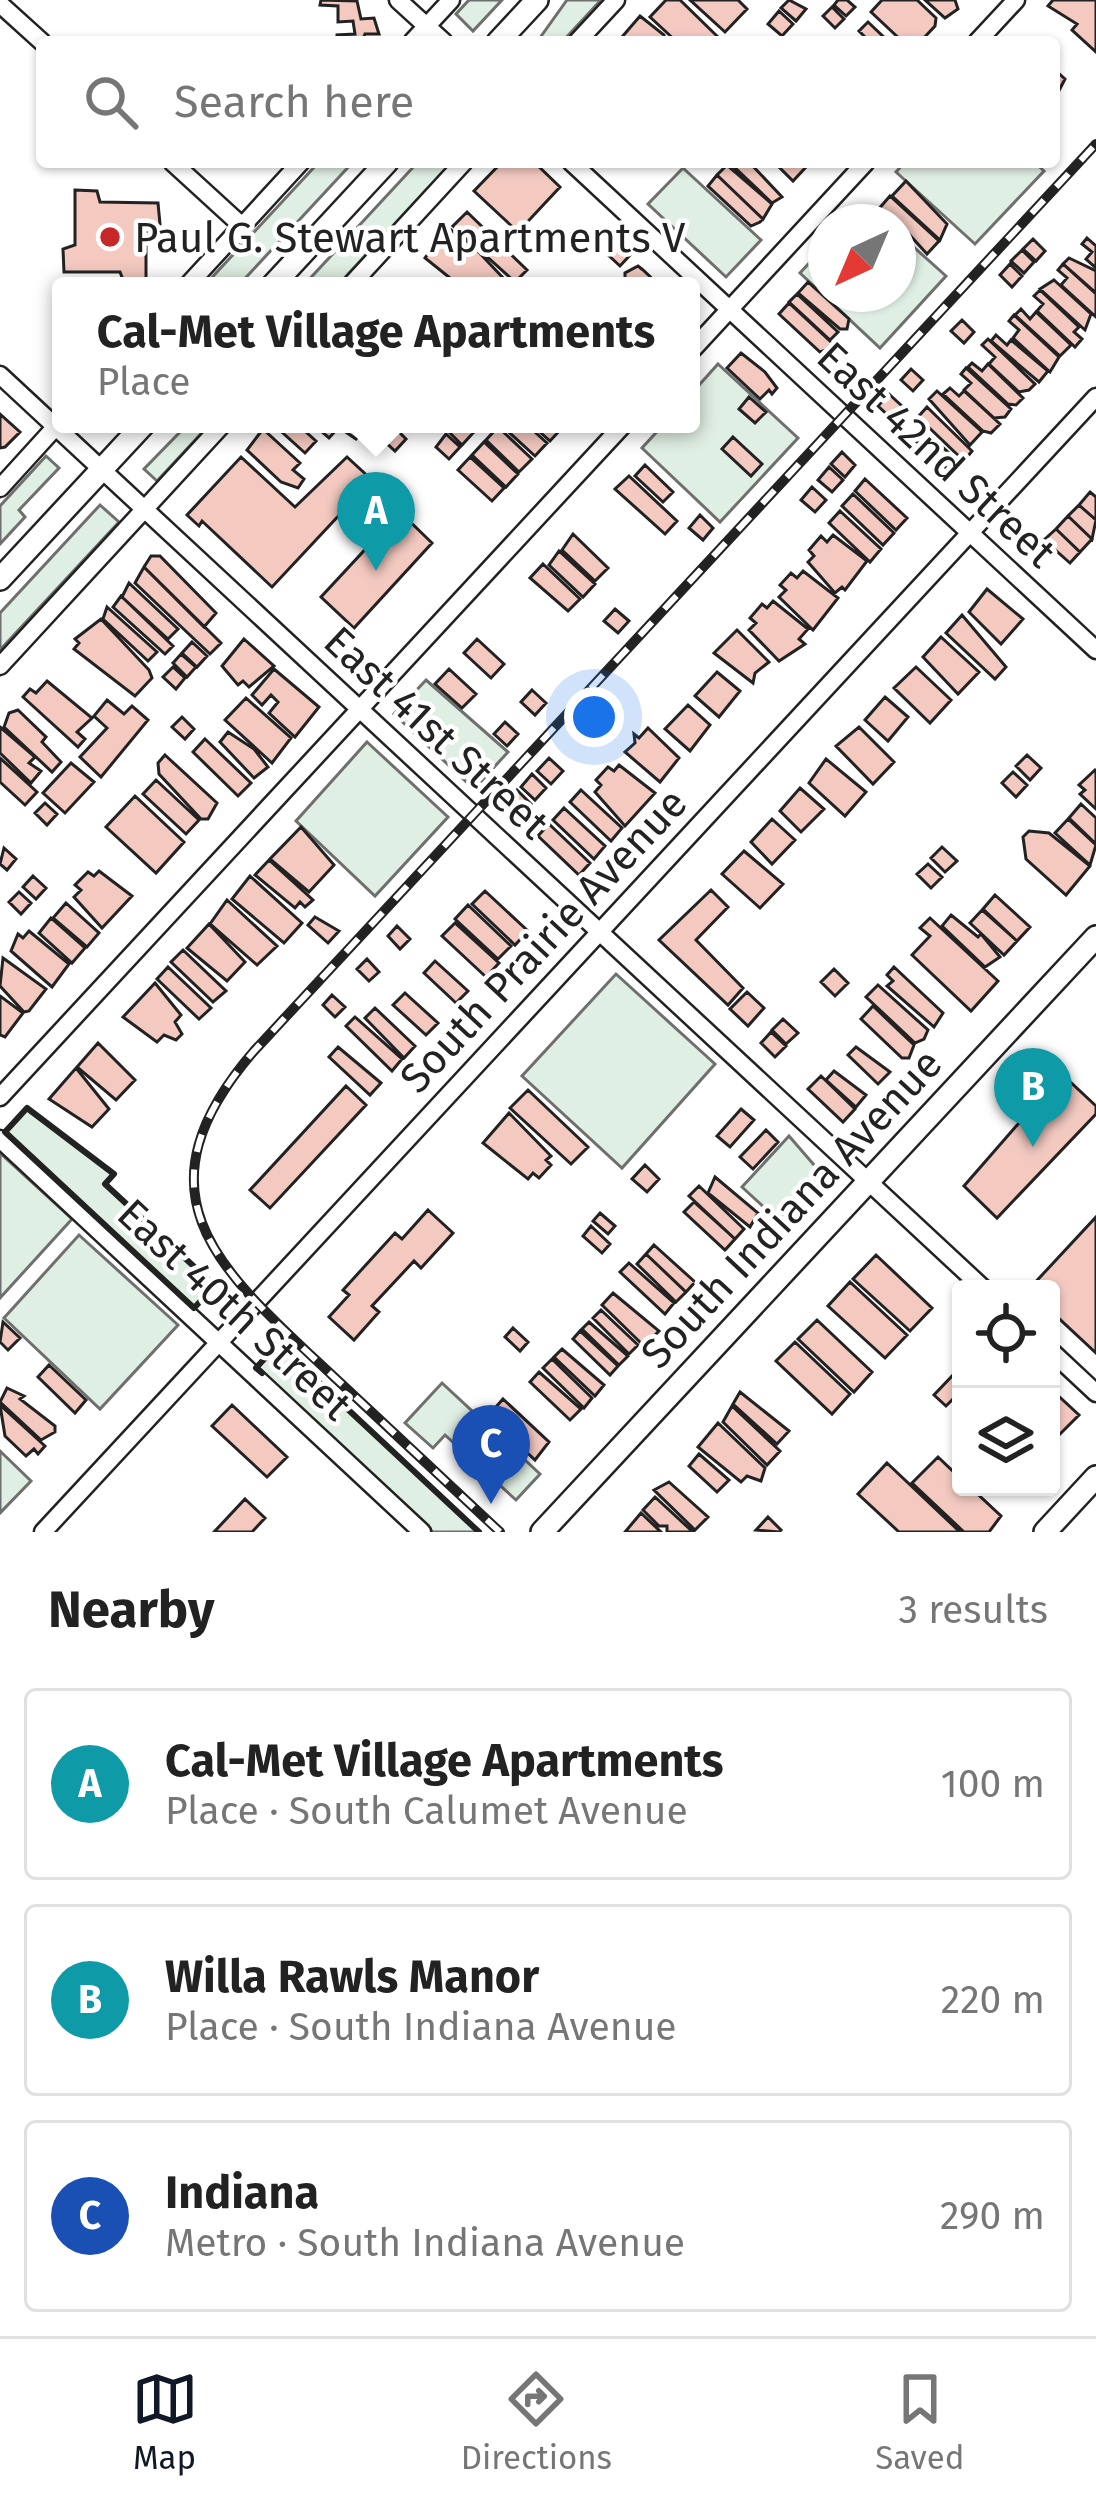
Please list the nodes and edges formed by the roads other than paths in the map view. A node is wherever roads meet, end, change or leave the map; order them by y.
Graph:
1 (398, 0) edge
2 (451, 0) edge
3 (537, 0) edge
4 (616, 0) edge
5 (1016, 0) edge
6 (0, 4) edge
7 (427, 26) junction
8 (418, 36) edge
9 (437, 36) edge
10 (504, 36) edge
11 (583, 36) edge
12 (983, 36) edge
13 (36, 37) edge
14 (179, 168) edge
15 (295, 168) edge
16 (381, 168) edge
17 (458, 168) edge
18 (577, 168) edge
19 (860, 168) edge
20 (242, 226) junction
21 (195, 277) edge
22 (280, 277) edge
23 (358, 277) edge
24 (694, 277) edge
25 (700, 283) edge
26 (729, 310) junction
27 (700, 341) edge
28 (0, 375) edge
29 (1096, 397) edge
30 (52, 419) edge
31 (52, 431) edge
32 (67, 433) edge
33 (135, 433) edge
34 (215, 433) edge
35 (615, 433) edge
36 (101, 469) junction
37 (0, 488) edge
38 (145, 509) junction
39 (970, 533) junction
40 (0, 579) edge
41 (1096, 650) edge
42 (0, 666) edge
43 (359, 709) junction
44 (599, 932) junction
45 (1096, 937) edge
46 (0, 1097) edge
47 (0, 1139) edge
48 (868, 1182) junction
49 (974, 1280) edge
50 (218, 1342) junction
51 (1060, 1359) edge
52 (1096, 1393) edge
53 (1096, 1478) edge
54 (43, 1532) edge
55 (422, 1532) edge
56 (542, 1532) edge
57 (1045, 1532) edge

1 - 7 street
2 - 7 street
3 - 10 street
4 - 11 street
5 - 12 street
6 - 13 street
7 - 8 street
7 - 9 street
14 - 20 street
15 - 20 street
16 - 22 street
17 - 23 street
18 - 24 street, East 42nd Street
19 - 26 street
20 - 21 street
25 - 26 street, East 42nd Street
26 - 27 street
26 - 39 street, East 42nd Street
28 - 30 street, East 41st Street
29 - 39 street, South Prairie Avenue
31 - 37 street
32 - 36 street, East 41st Street
33 - 36 street
34 - 38 street
35 - 43 street
36 - 38 street, East 41st Street
36 - 40 street
38 - 42 street
38 - 43 street, East 41st Street
39 - 41 street, East 42nd Street
39 - 44 street, South Prairie Avenue
43 - 44 street, East 41st Street
43 - 46 street
44 - 48 street, East 41st Street
44 - 50 street, South Prairie Avenue
45 - 48 street, South Indiana Avenue
47 - 50 street, East 40th Street
48 - 49 street, East 41st Street
48 - 56 street, South Indiana Avenue
50 - 54 street, South Prairie Avenue
50 - 55 street, East 40th Street
51 - 52 street
53 - 57 street

